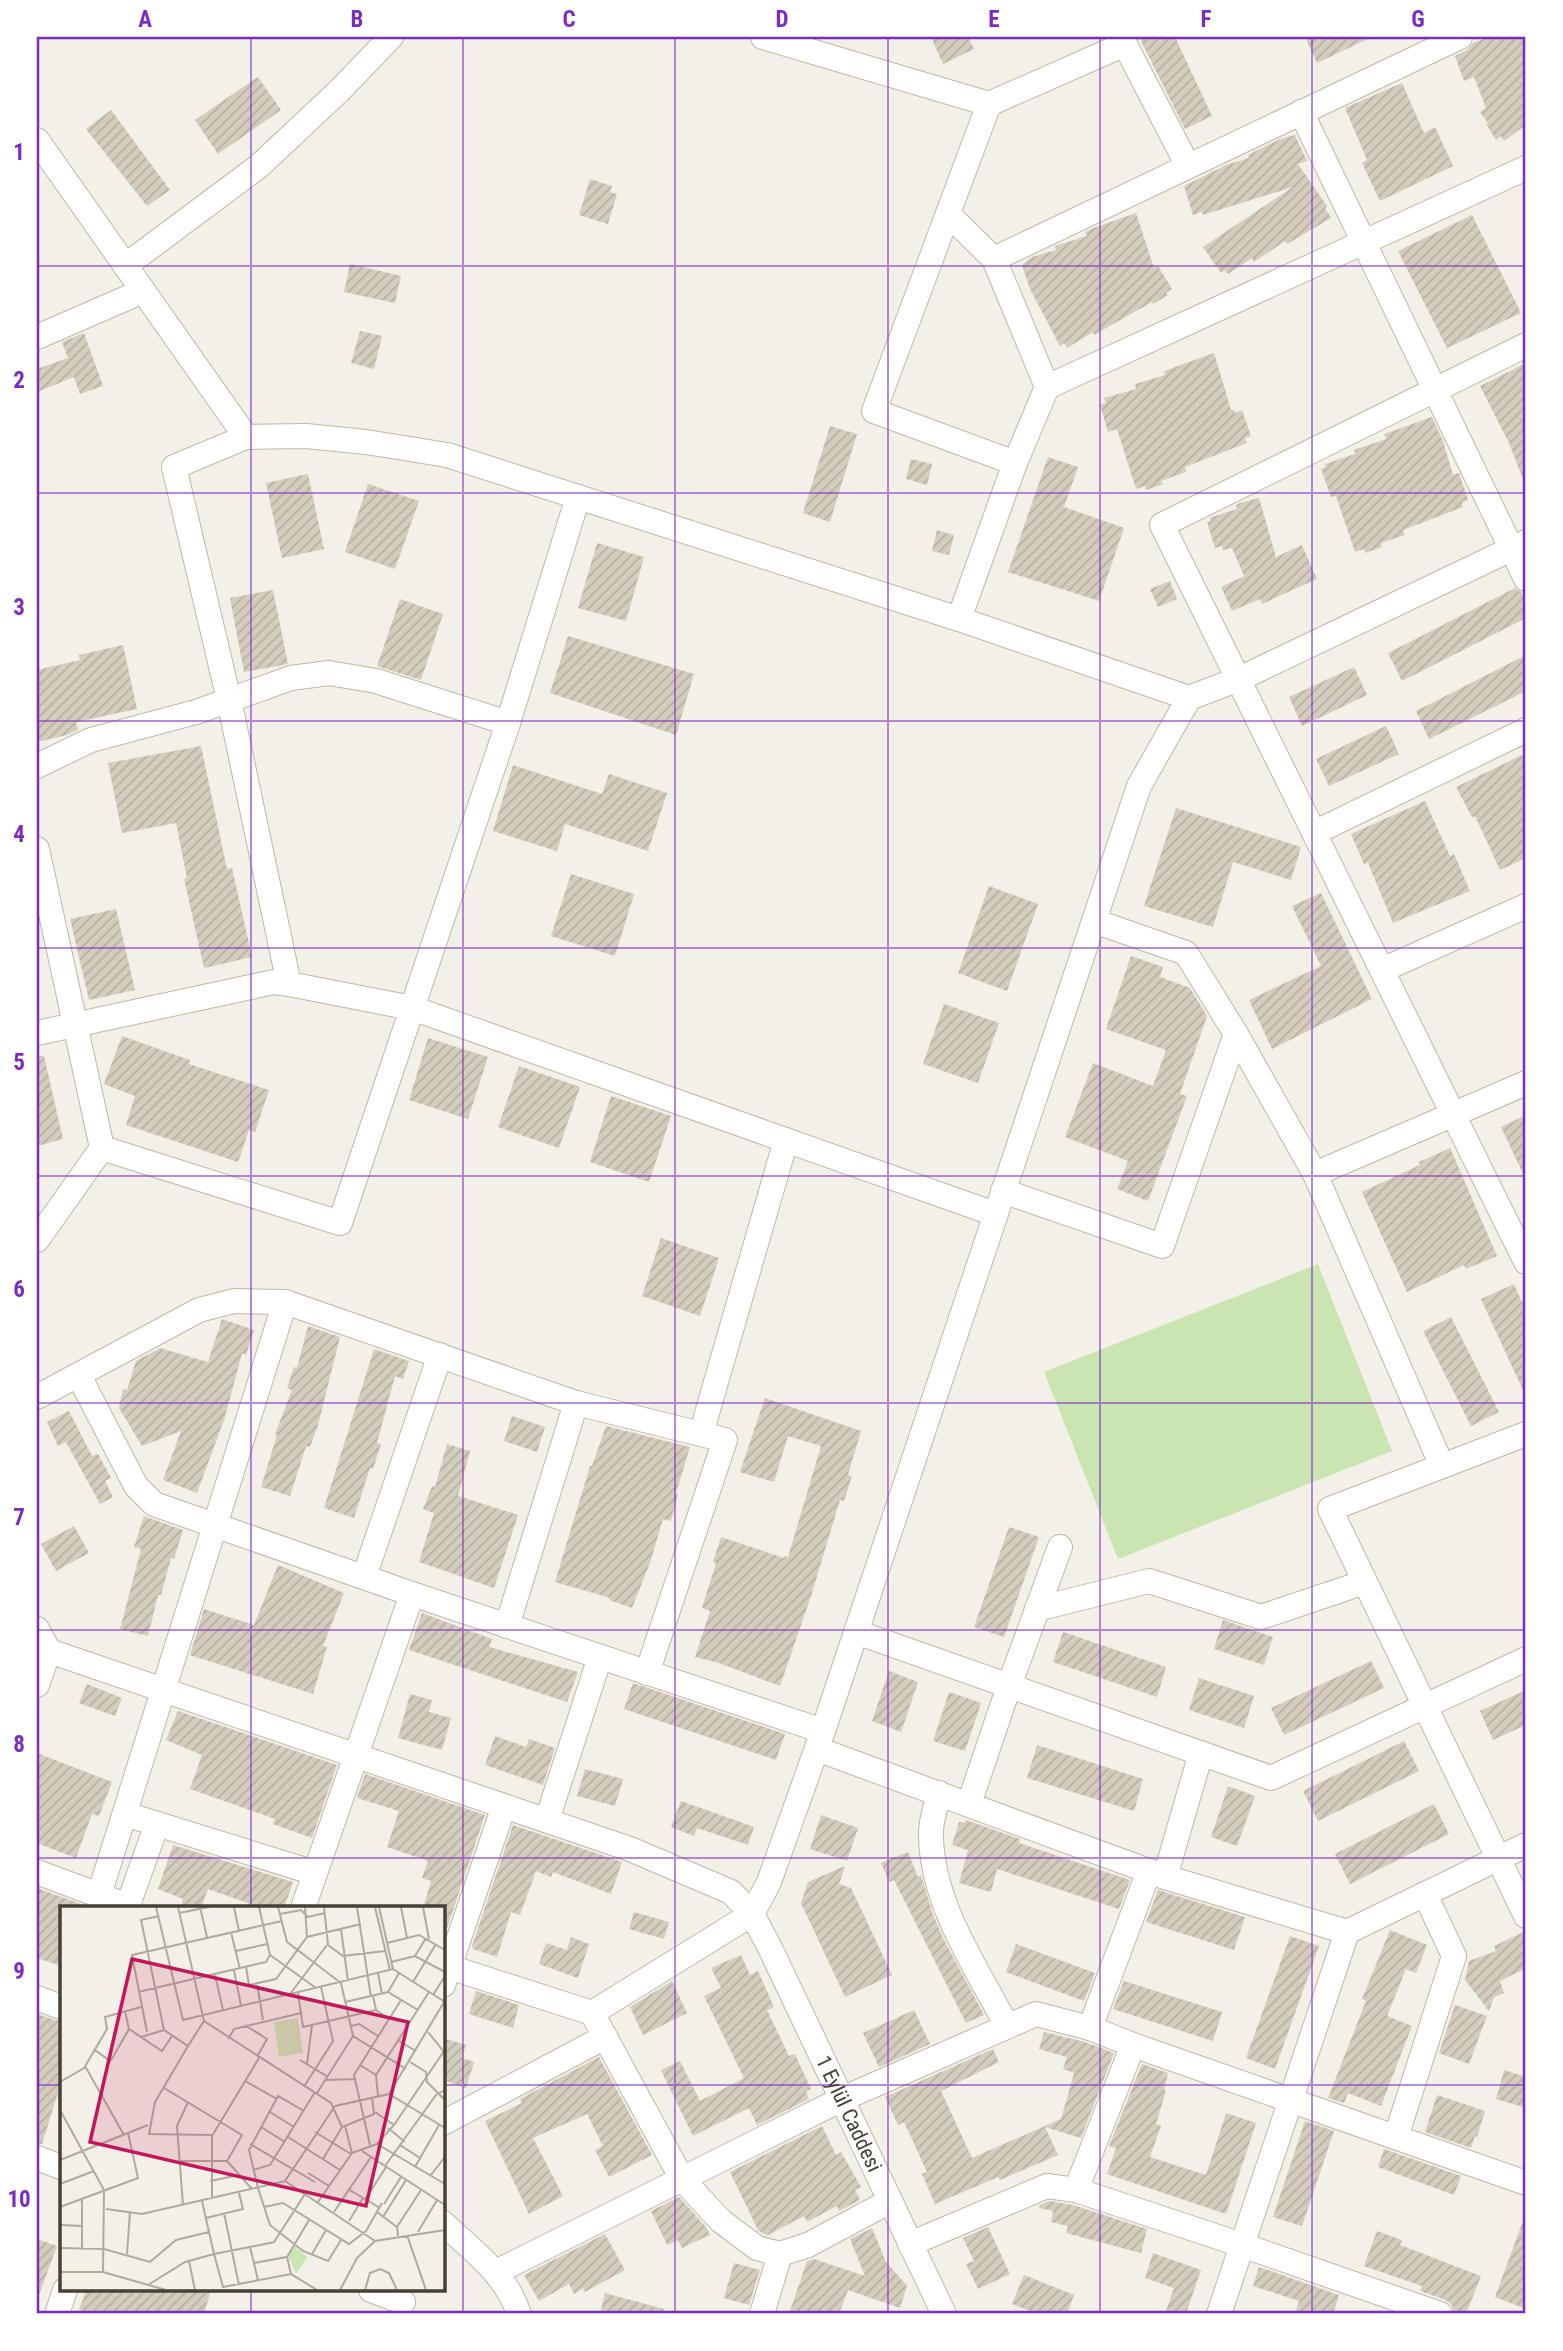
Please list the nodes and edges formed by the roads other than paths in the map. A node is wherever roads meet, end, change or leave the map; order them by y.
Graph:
1 (391, 37) edge
2 (763, 37) edge
3 (1460, 37) edge
4 (1123, 40) edge
5 (989, 104) junction
6 (1301, 112) junction
7 (37, 140) edge
8 (1188, 166) junction
9 (1526, 168) edge
10 (948, 214) junction
11 (1364, 242) junction
12 (994, 259) junction
13 (125, 266) junction
14 (143, 291) junction
15 (37, 337) edge
16 (1526, 345) edge
17 (1046, 387) junction
18 (1434, 390) junction
19 (246, 437) junction
20 (1015, 463) junction
21 (578, 497) junction
22 (1519, 546) edge
23 (1526, 579) edge
24 (958, 620) junction
25 (1239, 679) junction
26 (1189, 698) junction
27 (229, 700) junction
28 (508, 723) junction
29 (1526, 730) edge
30 (37, 766) edge
31 (1314, 833) junction
32 (37, 849) edge
33 (1526, 906) edge
34 (1094, 921) junction
35 (1382, 970) junction
36 (289, 984) junction
37 (412, 1008) junction
38 (75, 1023) junction
39 (37, 1033) edge
40 (1236, 1034) junction
41 (1526, 1083) edge
42 (1453, 1114) junction
43 (786, 1140) junction
44 (102, 1148) junction
45 (1315, 1174) junction
46 (1003, 1191) junction
47 (995, 1214) junction
48 (37, 1240) edge
49 (1526, 1262) edge
50 (285, 1303) junction
51 (440, 1355) junction
52 (79, 1376) junction
53 (37, 1398) edge
54 (576, 1403) junction
55 (701, 1434) junction
56 (1526, 1434) edge
57 (1442, 1466) junction
58 (215, 1526) junction
59 (1060, 1546) dead end
60 (364, 1577) junction
61 (1365, 1582) junction
62 (412, 1594) junction
63 (1037, 1609) junction
64 (507, 1626) junction
65 (37, 1629) edge
66 (856, 1632) junction
67 (49, 1651) junction
68 (600, 1657) junction
69 (1526, 1659) edge
70 (647, 1673) junction
71 (37, 1685) edge
72 (1009, 1686) junction
73 (164, 1690) junction
74 (1425, 1707) junction
75 (820, 1740) junction
76 (1200, 1753) junction
77 (356, 1756) junction
78 (939, 1793) junction
79 (969, 1804) junction
80 (504, 1806) junction
81 (125, 1814) junction
82 (547, 1820) junction
83 (157, 1824) junction
84 (1526, 1845) edge
85 (1498, 1859) junction
86 (37, 1872) edge
87 (315, 1873) junction
88 (1157, 1874) junction
89 (1425, 1894) junction
90 (99, 1895) junction
91 (126, 1906) edge
92 (128, 1906) edge
93 (304, 1906) edge
94 (752, 1914) junction
95 (1526, 1916) edge
96 (1347, 1932) junction
97 (445, 1972) edge
98 (37, 1998) edge
99 (60, 2007) edge
100 (592, 2013) junction
101 (1007, 2026) junction
102 (1090, 2028) junction
103 (605, 2037) junction
104 (1133, 2045) junction
105 (842, 2099) junction
106 (1291, 2100) junction
107 (444, 2122) edge
108 (1396, 2137) junction
109 (37, 2158) edge
110 (60, 2167) edge
111 (682, 2179) junction
112 (1526, 2183) edge
113 (1076, 2190) junction
114 (890, 2201) junction
115 (444, 2224) edge
116 (910, 2244) junction
117 (1242, 2245) junction
118 (780, 2254) junction
119 (496, 2272) junction
120 (64, 2292) edge
121 (376, 2292) edge
122 (403, 2302) edge
123 (1395, 2307) edge
124 (37, 2312) edge
125 (43, 2314) edge
126 (57, 2314) edge
127 (519, 2314) edge
128 (762, 2314) edge
129 (944, 2314) edge
130 (1219, 2314) edge
131 (1440, 2314) edge

1 - 13 street
2 - 5 street
3 - 6 street
4 - 5 street
4 - 8 street
5 - 10 street
6 - 8 street
6 - 11 street
7 - 13 street
8 - 12 street
9 - 11 street
10 - 12 street
10 - 20 street
11 - 17 street
11 - 18 street
12 - 17 street
13 - 14 street
14 - 15 street
14 - 19 street
16 - 18 street
17 - 20 street
18 - 22 street
18 - 25 street
19 - 21 street
19 - 27 street
20 - 24 street
21 - 24 street
21 - 28 street
22 - 23 street
22 - 25 street
24 - 26 street
25 - 26 street
25 - 31 street
26 - 34 street
27 - 28 street
27 - 30 street
27 - 36 street
28 - 37 street
29 - 31 street
31 - 35 street
32 - 38 street
33 - 35 street
34 - 40 street
34 - 46 street
35 - 42 street
36 - 37 street
36 - 38 street
37 - 43 street
37 - 44 street
38 - 39 street
38 - 44 street
40 - 45 street
40 - 46 street
41 - 42 street
42 - 45 street
42 - 49 street
43 - 47 street
43 - 55 street
44 - 48 street
45 - 57 street
46 - 47 street
47 - 66 street
50 - 51 street
50 - 52 street
50 - 58 street
51 - 54 street
51 - 60 street
52 - 53 street
52 - 58 street
54 - 55 street
54 - 64 street
55 - 70 street
56 - 57 street
57 - 61 street
58 - 60 street
58 - 73 street
59 - 63 street
60 - 62 street
61 - 63 street
61 - 74 street
62 - 64 street
62 - 77 street
63 - 72 street
64 - 68 street
65 - 67 street
66 - 72 street
66 - 75 street
67 - 71 street
67 - 73 street, 1 Eylül Caddesi
68 - 70 street
68 - 82 street
69 - 74 street
70 - 75 street
72 - 76 street
72 - 79 street
73 - 77 street, 1 Eylül Caddesi
73 - 81 street
74 - 76 street
74 - 85 street
75 - 78 street
75 - 94 street
76 - 88 street
77 - 80 street, 1 Eylül Caddesi
77 - 87 street
78 - 79 street
78 - 101 street
79 - 88 street
80 - 82 street, 1 Eylül Caddesi
80 - 97 street
81 - 83 street
81 - 90 street
82 - 94 street, 1 Eylül Caddesi
83 - 87 street
83 - 92 street
84 - 85 street
85 - 89 street
85 - 95 street
86 - 90 street
87 - 93 street
88 - 96 street
88 - 102 street
89 - 96 street
89 - 108 street
90 - 91 street
94 - 100 street
94 - 105 street, 1 Eylül Caddesi
96 - 106 street
97 - 100 street
98 - 99 street
100 - 103 street
101 - 102 street
101 - 105 street
102 - 104 street
103 - 107 street
103 - 111 street
104 - 106 street
104 - 113 street
105 - 111 street
105 - 114 street, 1 Eylül Caddesi
106 - 108 street
106 - 117 street
108 - 112 street
109 - 110 street
111 - 118 street
111 - 119 street
113 - 116 street
113 - 117 street
114 - 116 street, 1 Eylül Caddesi
114 - 118 street
115 - 119 street
116 - 129 street, 1 Eylül Caddesi
117 - 123 street
117 - 130 street
118 - 128 street
119 - 127 street
120 - 126 street
121 - 122 street
123 - 131 street
124 - 125 street

